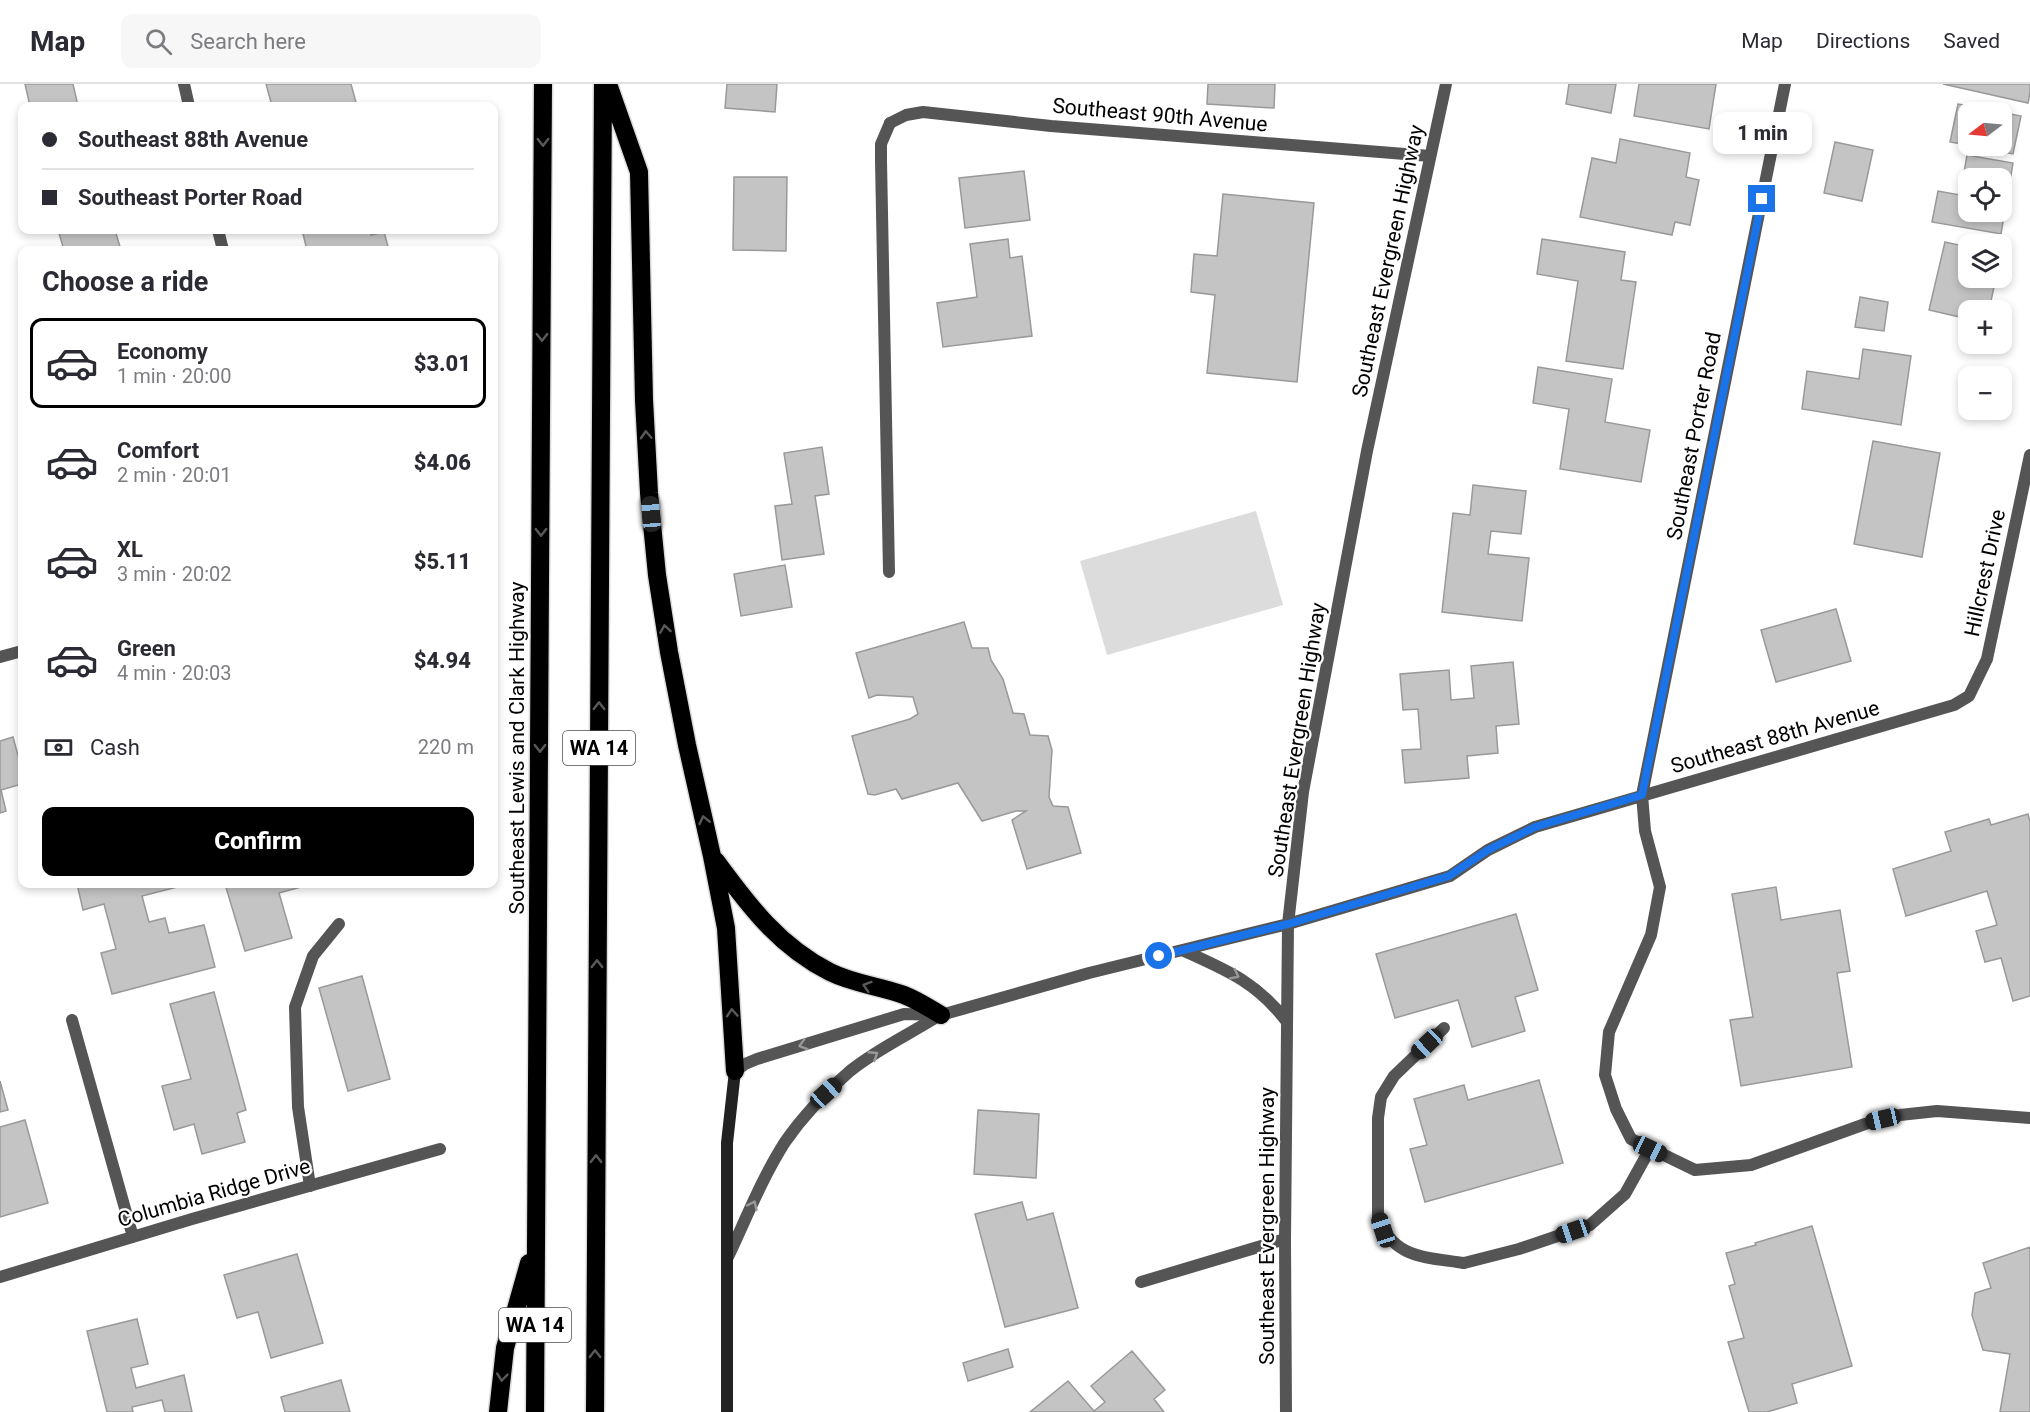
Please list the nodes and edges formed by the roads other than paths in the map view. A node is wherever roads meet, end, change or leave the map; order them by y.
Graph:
1 (184, 84) edge
2 (543, 84) edge
3 (603, 84) edge
4 (608, 84) edge
5 (1446, 84) edge
6 (1785, 84) edge
7 (188, 102) edge
8 (1430, 156) junction
9 (2030, 455) edge
10 (889, 572) dead end
11 (18, 652) edge
12 (0, 657) edge
13 (1969, 696) joint
14 (1642, 795) junction
15 (712, 856) junction
16 (339, 924) dead end
17 (1288, 924) junction
18 (1182, 950) junction
19 (941, 1015) junction
20 (72, 1020) dead end
21 (1287, 1022) junction
22 (1444, 1029) dead end
23 (735, 1071) junction
24 (2030, 1118) edge
25 (440, 1149) dead end
26 (1650, 1149) junction
27 (310, 1186) junction
28 (133, 1237) junction
29 (536, 1238) junction
30 (1285, 1239) junction
31 (728, 1257) junction
32 (0, 1277) edge
33 (1141, 1282) dead end
34 (498, 1412) edge
35 (535, 1412) edge
36 (594, 1412) edge
37 (727, 1412) edge
38 (1286, 1412) edge

1 - 7 street
2 -> 29 highway, Southeast Lewis and Clark Highway / WA 14
36 -> 3 highway, WA 14
15 -> 4 highway
5 - 8 street, Southeast Evergreen Highway
6 - 14 street, Southeast Porter Road
8 - 10 street, Southeast 90th Avenue
8 - 17 street, Southeast Evergreen Highway
9 - 13 street, Hillcrest Drive
11 - 12 street
13 - 14 street, Southeast 88th Avenue
14 - 17 street, Southeast 88th Avenue
14 - 26 street, Southeast Porter Road
19 -> 15 highway
23 -> 15 highway
16 - 27 street
17 - 18 street, Southeast 88th Avenue
17 - 21 street, Southeast Evergreen Highway
18 - 19 street, Southeast 88th Avenue
18 -> 21 street
19 -> 23 street
31 -> 19 street
20 - 28 street
21 - 30 street, Southeast Evergreen Highway
22 - 26 street
23 - 31 main road
24 - 26 street, Southeast Porter Road
25 - 27 street, Columbia Ridge Drive
27 - 28 street, Columbia Ridge Drive
28 - 32 street, Columbia Ridge Drive
29 -> 34 highway
29 - 35 highway, Southeast Lewis and Clark Highway / WA 14
30 - 33 street
30 - 38 street, Southeast Evergreen Highway
31 - 37 main road

